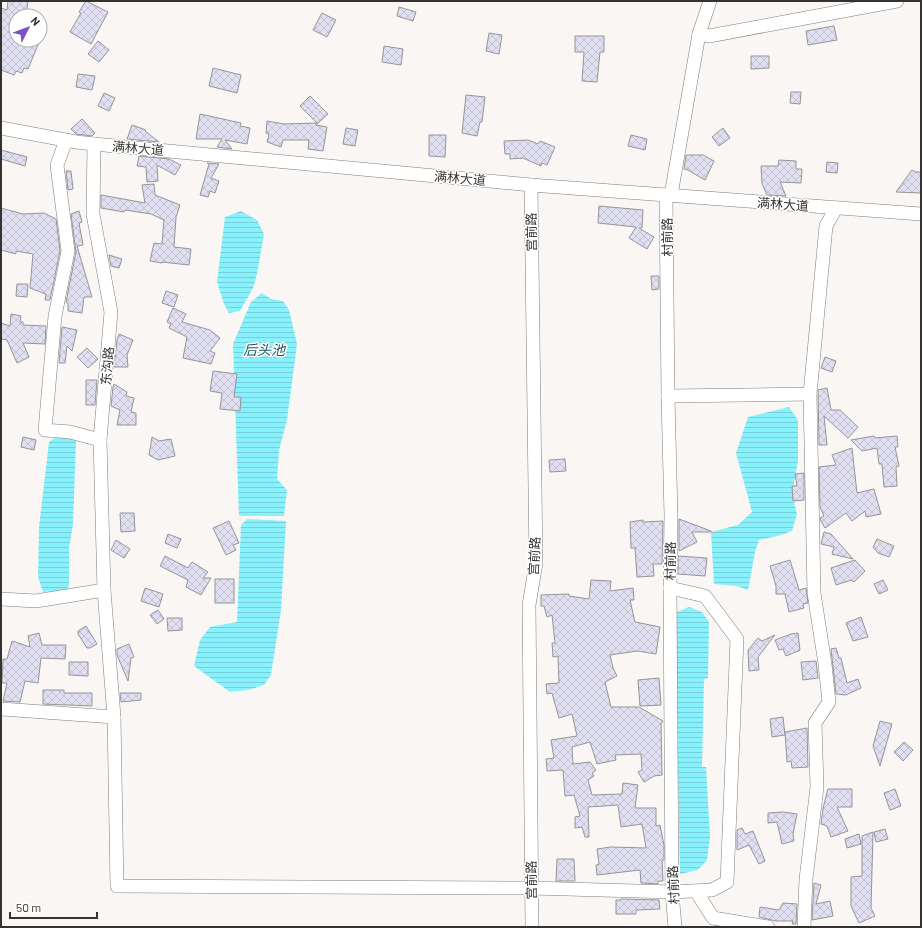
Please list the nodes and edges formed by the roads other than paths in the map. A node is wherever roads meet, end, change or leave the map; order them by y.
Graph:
1 (710, 1) edge
2 (897, 1) edge
3 (699, 34) junction
4 (1, 128) edge
5 (66, 140) junction
6 (94, 144) junction
7 (531, 185) junction
8 (669, 195) junction
9 (836, 208) junction
10 (921, 214) edge
11 (810, 394) junction
12 (668, 396) junction
13 (100, 440) junction
14 (670, 588) junction
15 (104, 590) junction
16 (1, 599) edge
17 (1, 709) edge
18 (114, 717) junction
19 (531, 888) junction
20 (696, 891) junction
21 (672, 892) junction
22 (532, 927) edge
23 (675, 927) edge
24 (768, 927) edge
25 (804, 927) edge

1 - 3 street, 村前路
2 - 3 street
3 - 8 street, 村前路
4 - 5 street, 满林大道
5 - 6 street, 满林大道
5 - 13 street
6 - 7 street, 满林大道
6 - 13 street, 东沟路
7 - 8 street, 满林大道
7 - 19 street, 宫前路
8 - 9 street, 满林大道
8 - 12 street, 村前路
9 - 10 street, 满林大道
9 - 11 street
11 - 12 street
11 - 25 street
12 - 14 street, 村前路
13 - 15 street, 东沟路
14 - 20 street
14 - 21 street, 村前路
15 - 16 street
15 - 18 street, 东沟路
17 - 18 street
18 - 19 street, 东沟路
19 - 21 street
19 - 22 street, 宫前路
20 - 21 street
20 - 24 street
21 - 23 street, 村前路

